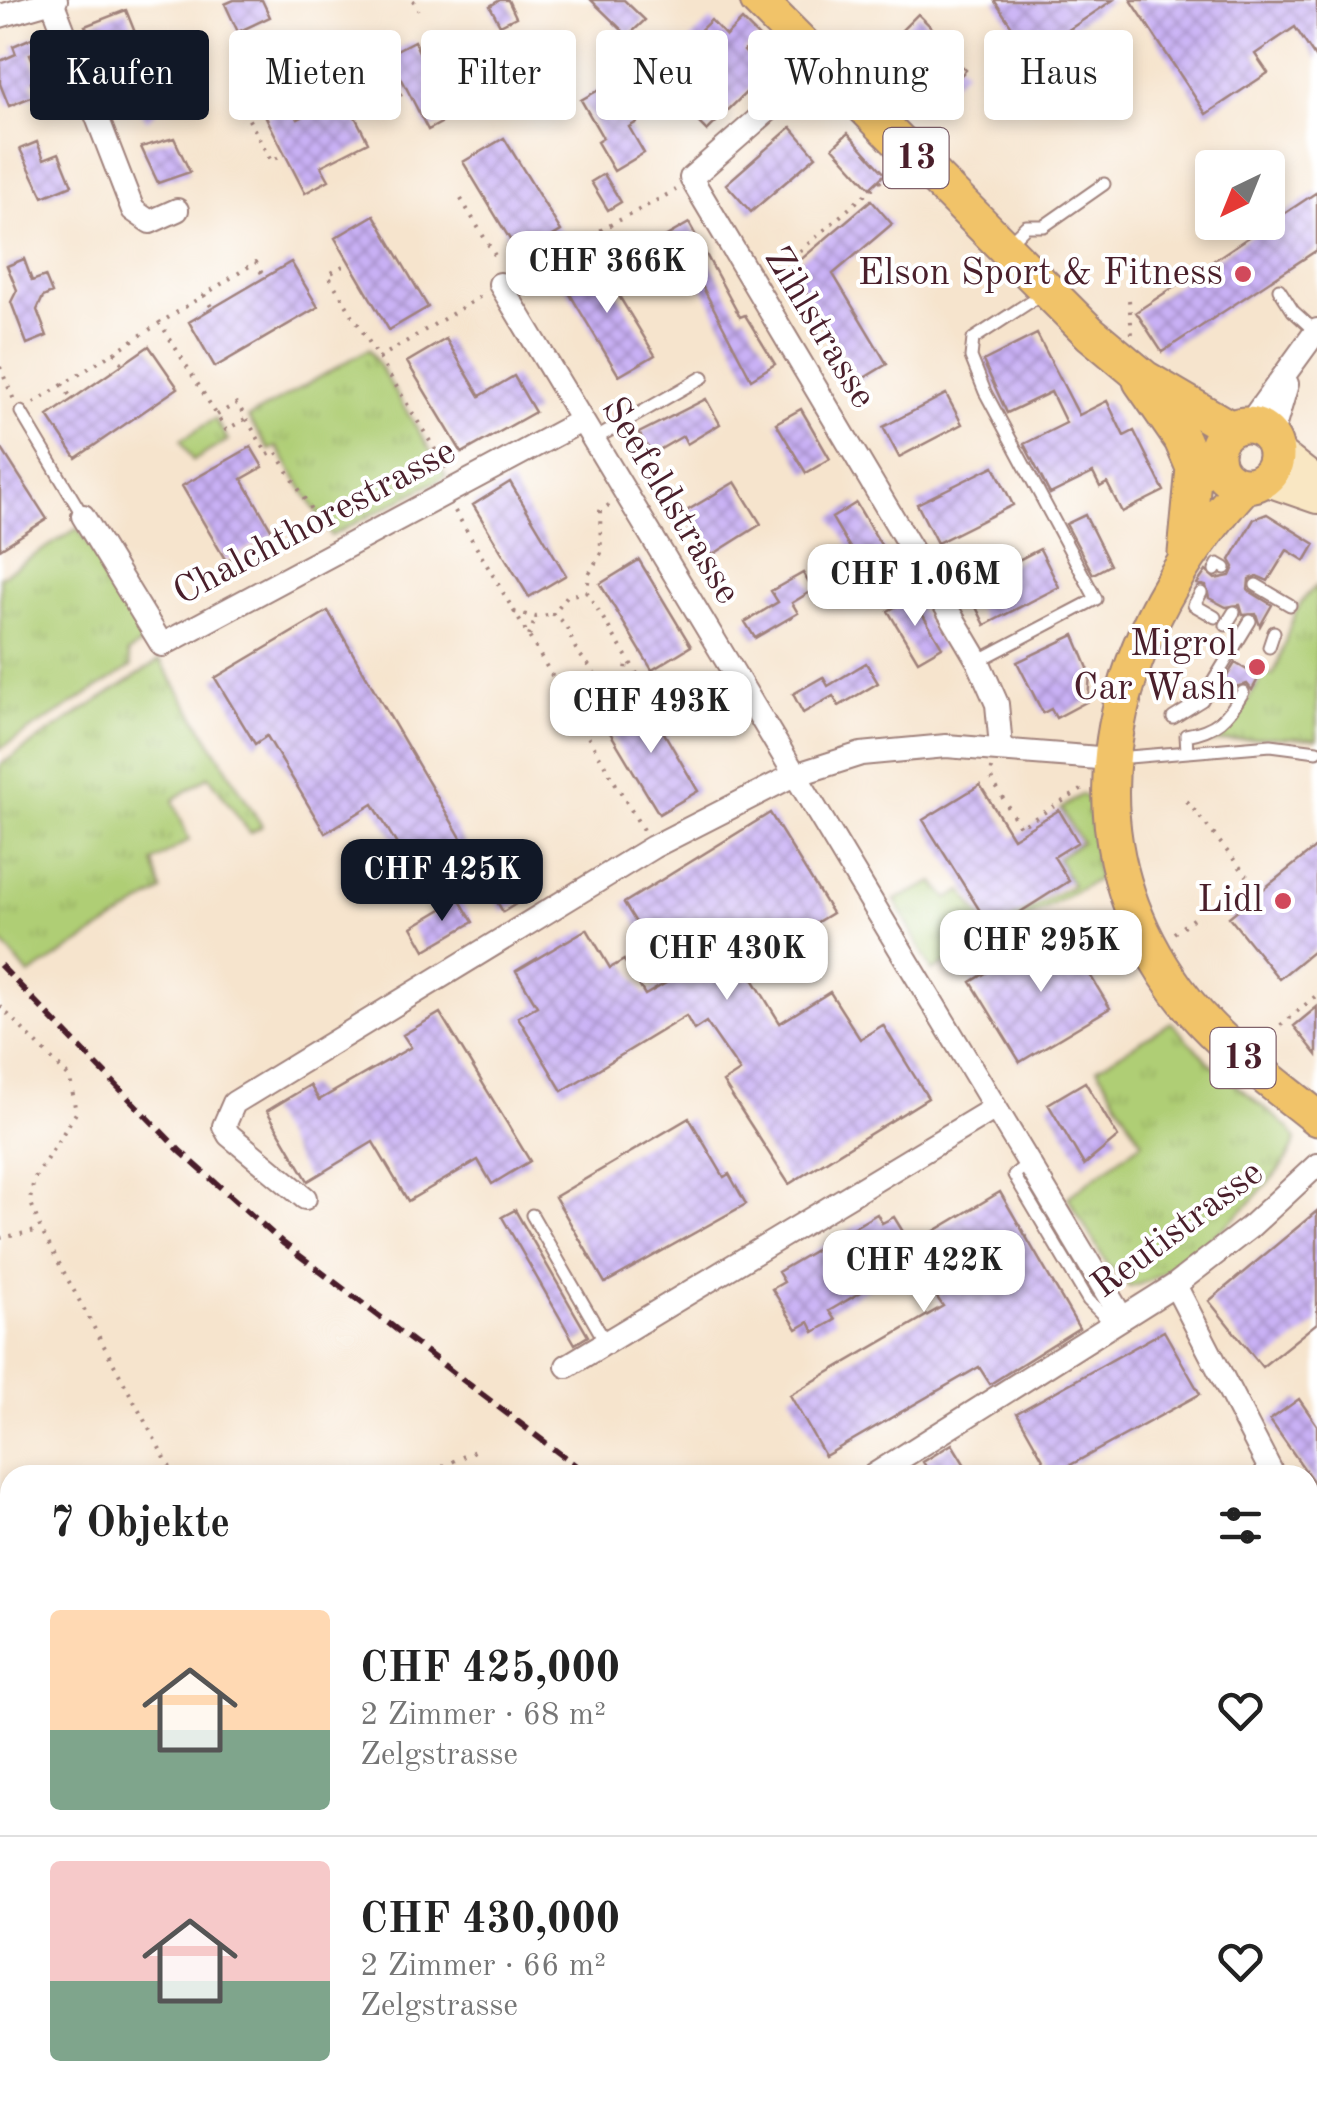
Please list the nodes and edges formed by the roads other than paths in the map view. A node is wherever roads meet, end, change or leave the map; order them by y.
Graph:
1 (54, 0) edge
2 (758, 0) edge
3 (0, 16) edge
4 (788, 30) edge
5 (758, 120) edge
6 (879, 120) edge
7 (1104, 184) dead end
8 (177, 210) dead end
9 (1005, 247) junction
10 (504, 282) road end
11 (1279, 288) dead end
12 (1047, 290) junction
13 (1317, 331) edge
14 (1136, 365) junction
15 (704, 376) dead end
16 (19, 408) road end
17 (587, 431) junction
18 (1247, 454) junction
19 (1317, 484) edge
20 (1317, 496) edge
21 (83, 516) joint
22 (1207, 556) junction
23 (1262, 592) dead end
24 (1201, 593) dead end
25 (1216, 601) dead end
26 (1290, 605) dead end
27 (1234, 612) dead end
28 (1250, 621) dead end
29 (1226, 624) dead end
30 (1274, 632) dead end
31 (1269, 647) dead end
32 (978, 661) junction
33 (1244, 692) dead end
34 (1173, 718) dead end
35 (1187, 751) junction
36 (1317, 751) edge
37 (997, 755) junction
38 (1111, 758) junction
39 (792, 776) junction
40 (995, 1108) junction
41 (1317, 1118) edge
42 (1317, 1165) edge
43 (306, 1198) dead end
44 (532, 1215) dead end
45 (1175, 1285) junction
46 (1117, 1321) junction
47 (606, 1343) junction
48 (567, 1366) dead end
49 (890, 1465) edge
50 (1267, 1465) edge

1 - 3 street
1 - 8 street
2 - 4 main road, 13
5 - 32 street, Zihlstrasse
6 - 9 main road, 13
7 - 9 lane
9 - 12 main road, 13
10 - 17 street, Seefeldstrasse
11 - 13 lane
12 - 14 main road, 13
12 - 32 lane
13 - 18 street
14 - 18 main road, 13
14 - 22 main road, 13
15 - 17 lane
16 - 21 lane
17 - 21 street, Chalchthorestrasse
17 - 39 street, Seefeldstrasse
18 - 19 street
18 - 20 street
18 - 22 main road, 13
22 - 38 main road, 13
23 - 26 lane
24 - 25 lane
27 - 29 lane
28 - 34 lane
30 - 31 lane
32 - 37 street, Zihlstrasse
33 - 35 lane
35 - 36 lane
35 - 38 lane
37 - 38 street
37 - 39 street
38 - 41 main road, 13
39 - 40 street, Seefeldstrasse
39 - 43 street
40 - 46 street, Seefeldstrasse
40 - 47 street
42 - 45 street, Reutistrasse
44 - 47 lane
45 - 46 street, Reutistrasse
45 - 50 street
46 - 49 street, Reutistrasse
47 - 48 street

